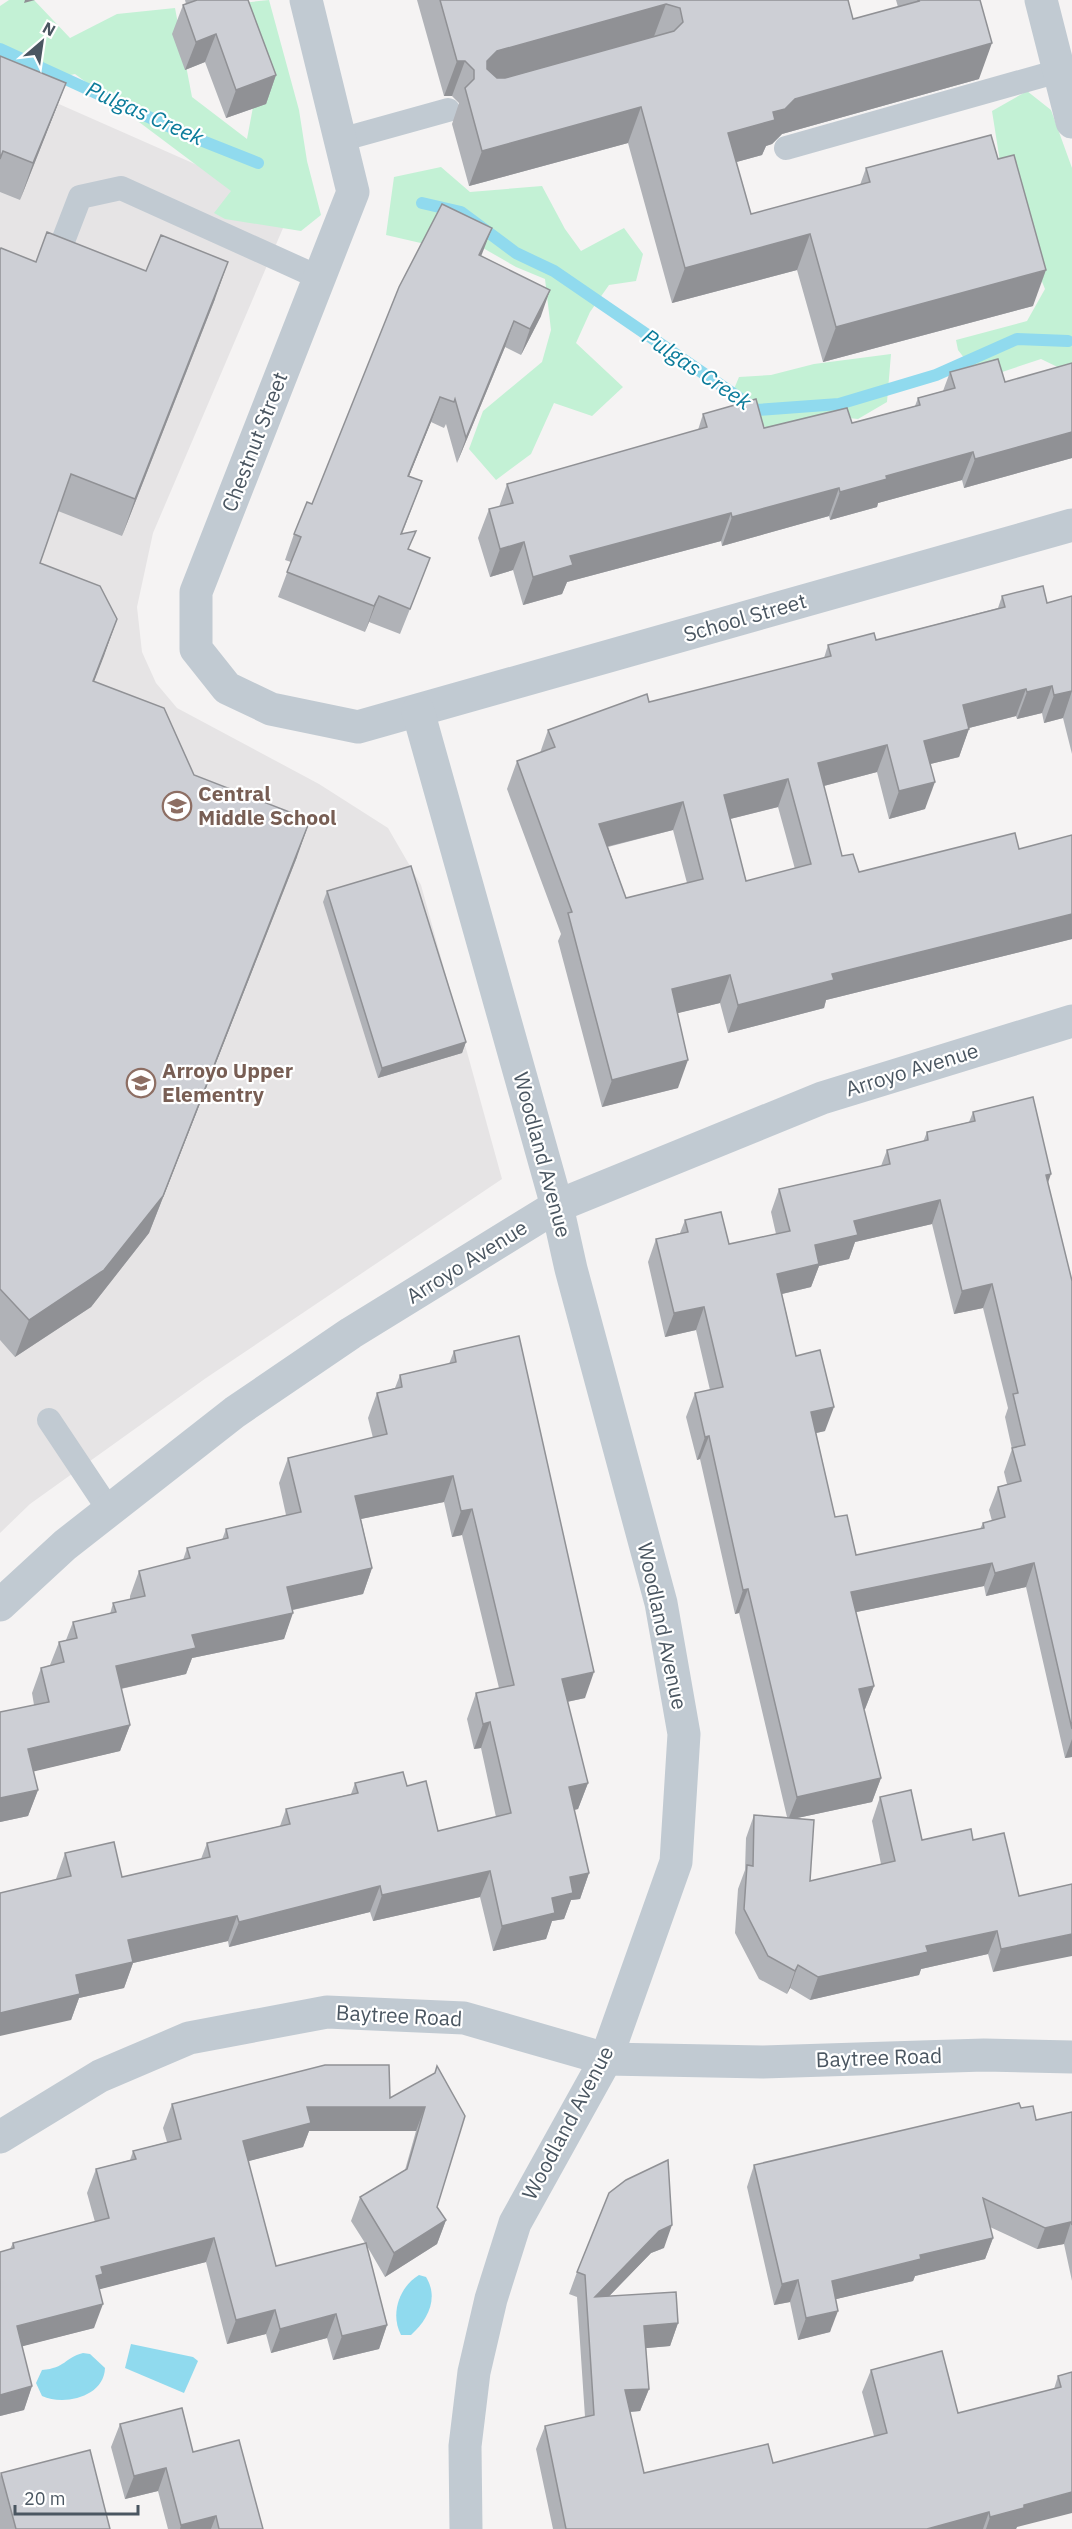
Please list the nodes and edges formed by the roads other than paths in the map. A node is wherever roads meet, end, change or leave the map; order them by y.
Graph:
1 (306, 0) edge
2 (1041, 0) edge
3 (1059, 71) junction
4 (448, 110) dead end
5 (1072, 122) edge
6 (340, 140) junction
7 (786, 148) dead end
8 (58, 254) edge
9 (320, 278) junction
10 (1072, 525) edge
11 (418, 711) junction
12 (1072, 1021) edge
13 (557, 1206) junction
14 (49, 1420) dead end
15 (109, 1510) junction
16 (0, 1605) edge
17 (1072, 2057) edge
18 (606, 2059) junction
19 (0, 2138) edge
20 (466, 2529) edge

1 - 6 street, Chestnut Street
2 - 3 street
3 - 5 street
3 - 7 lane
4 - 6 lane
6 - 9 street, Chestnut Street
8 - 9 lane
9 - 11 street, Chestnut Street
10 - 11 street, School Street
11 - 13 street, Woodland Avenue
12 - 13 street, Arroyo Avenue
13 - 15 street, Arroyo Avenue
13 - 18 street, Woodland Avenue
14 - 15 lane
15 - 16 street, Arroyo Avenue
17 - 18 street, Baytree Road
18 - 19 street, Baytree Road
18 - 20 street, Woodland Avenue

